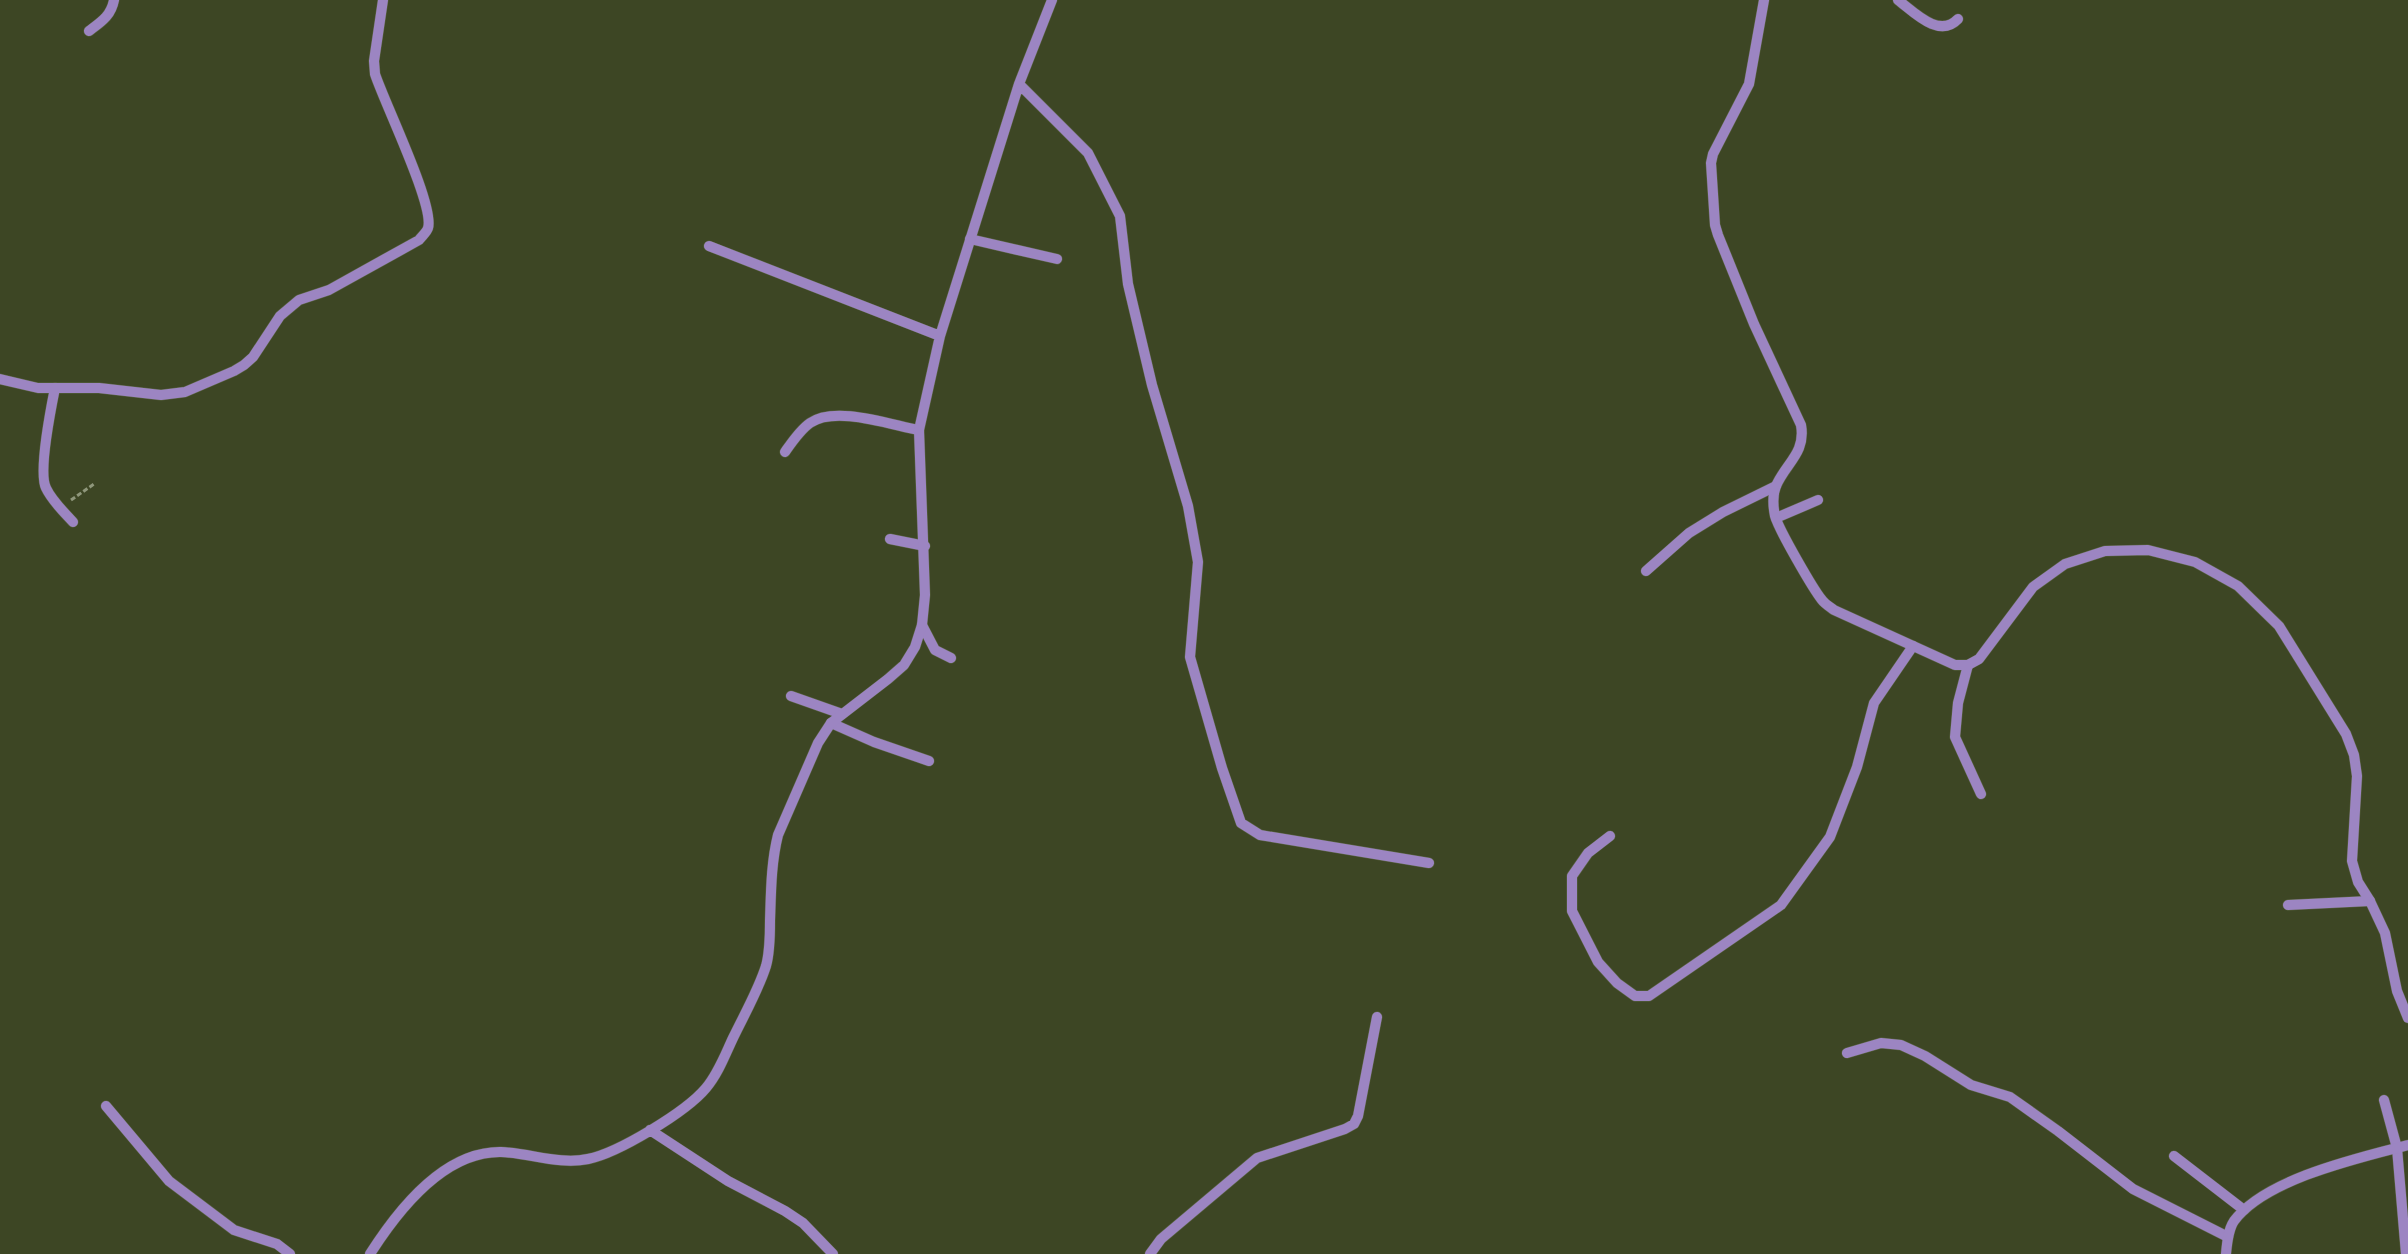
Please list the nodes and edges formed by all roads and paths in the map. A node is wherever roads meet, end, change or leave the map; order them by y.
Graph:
1 (114, 0) edge
2 (384, 0) edge
3 (1052, 0) edge
4 (1764, 0) edge
5 (1898, 0) edge
6 (1958, 19) dead end
7 (89, 31) dead end
8 (1019, 84) junction
9 (970, 240) junction
10 (709, 246) dead end
11 (1057, 259) dead end
12 (940, 336) junction
13 (0, 379) edge
14 (55, 388) junction
15 (919, 430) junction
16 (785, 452) dead end
17 (94, 484) dead end
18 (1776, 486) junction
19 (1818, 500) dead end
20 (60, 508) junction
21 (1776, 518) junction
22 (73, 522) dead end
23 (890, 539) dead end
24 (925, 546) junction
25 (1646, 571) dead end
26 (922, 625) junction
27 (1913, 646) junction
28 (951, 658) dead end
29 (1968, 665) junction
30 (791, 696) dead end
31 (842, 714) junction
32 (831, 724) junction
33 (929, 761) dead end
34 (1981, 794) dead end
35 (1610, 836) dead end
36 (1429, 863) dead end
37 (2370, 901) junction
38 (2288, 905) dead end
39 (1377, 1017) dead end
40 (2408, 1018) edge
41 (1847, 1053) dead end
42 (2384, 1100) dead end
43 (106, 1106) dead end
44 (650, 1130) junction
45 (2408, 1144) edge
46 (2397, 1148) junction
47 (2174, 1156) dead end
48 (2244, 1210) junction
49 (2228, 1237) junction
50 (290, 1254) edge
51 (370, 1254) edge
52 (833, 1254) edge
53 (1150, 1254) edge
54 (2226, 1254) edge
55 (2406, 1254) edge

1 - 7 street
2 - 14 street
3 - 8 street
4 - 18 street
5 - 6 street
8 - 9 street
8 - 36 street
9 - 11 street
9 - 12 street
10 - 12 street
12 - 15 street
13 - 14 street
14 - 20 street
15 - 16 street
15 - 24 street
17 - 20 path
18 - 21 street
18 - 25 street
19 - 21 street
20 - 22 street
21 - 27 street
23 - 24 street
24 - 26 street
26 - 28 street
26 - 31 street
27 - 29 street
27 - 35 street
29 - 34 street
29 - 37 street
30 - 31 street
31 - 32 street
32 - 33 street
32 - 44 street
37 - 38 street
37 - 40 street
39 - 53 street
41 - 49 street
42 - 46 street
43 - 50 street
44 - 51 street
44 - 52 street
45 - 46 street
46 - 48 street
46 - 55 street
47 - 48 street
48 - 49 street
49 - 54 street

